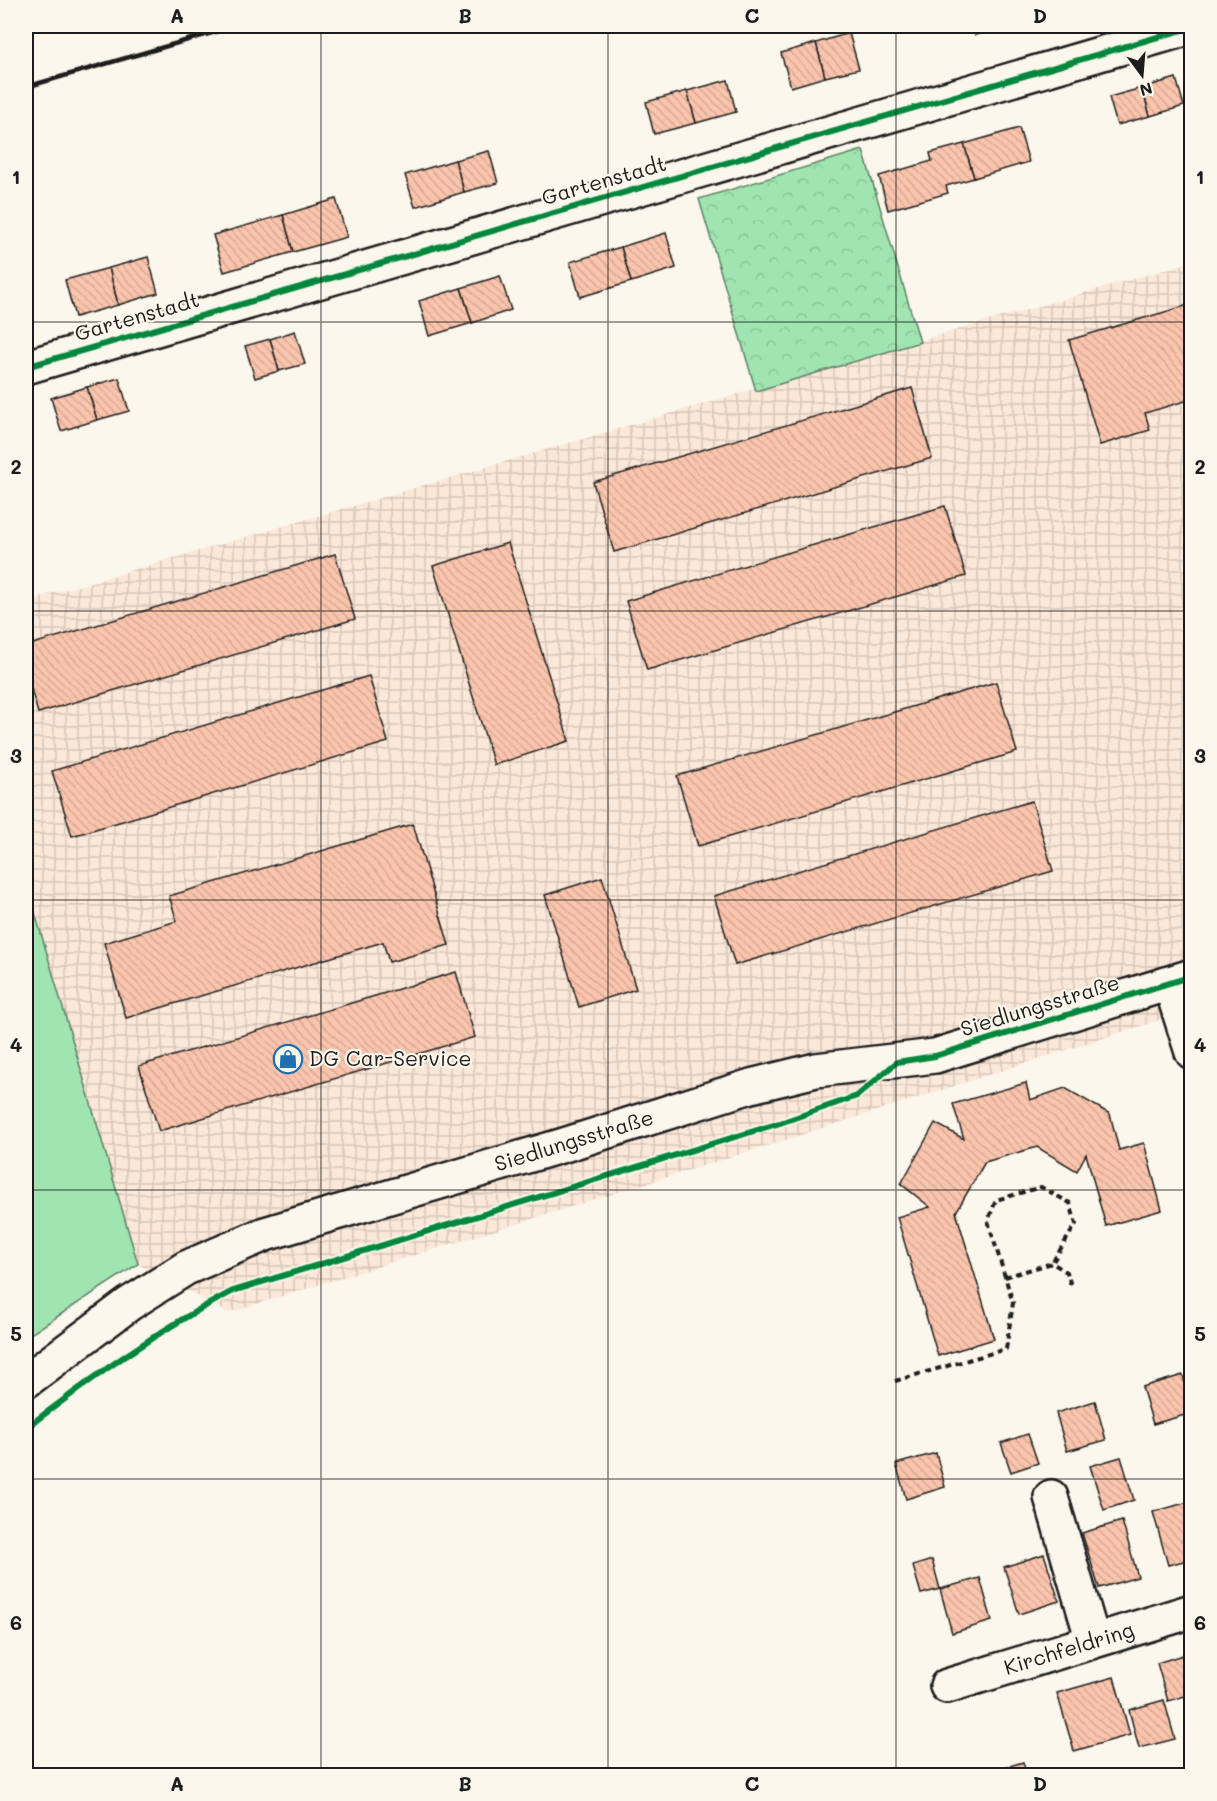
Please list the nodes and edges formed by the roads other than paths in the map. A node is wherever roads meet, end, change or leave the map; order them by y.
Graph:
1 (1191, 27) edge
2 (26, 367) edge
3 (1181, 980) edge
4 (1191, 1052) edge
5 (26, 1381) edge
6 (1051, 1497) dead end
7 (1191, 1611) edge
8 (1093, 1641) junction
9 (947, 1686) dead end

1 - 2 street, Gartenstadt
3 - 4 street
3 - 5 street, Siedlungsstraße
6 - 8 street
7 - 8 street, Kirchfeldring
8 - 9 street, Kirchfeldring

